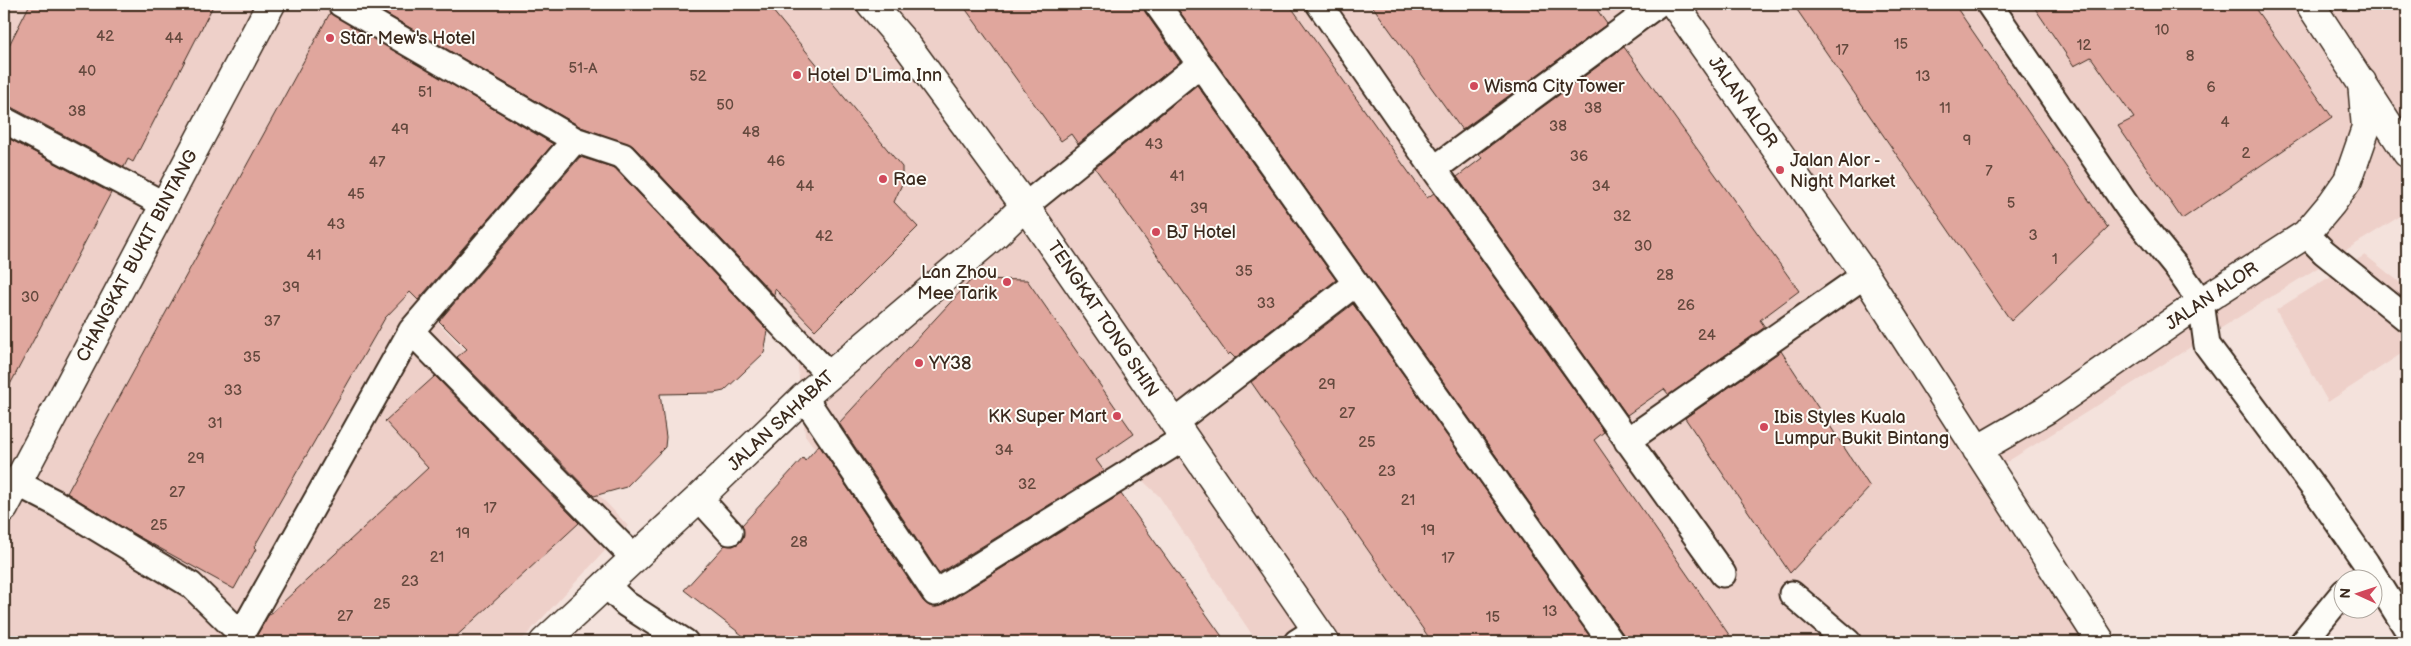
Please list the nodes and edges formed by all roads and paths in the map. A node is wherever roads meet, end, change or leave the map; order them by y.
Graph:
1 (270, 4) edge
2 (341, 4) edge
3 (871, 4) edge
4 (1157, 4) edge
5 (1320, 4) edge
6 (1658, 4) edge
7 (1674, 4) edge
8 (1990, 4) edge
9 (2310, 4) edge
10 (1200, 64) junction
11 (2362, 82) junction
12 (4, 120) edge
13 (568, 129) junction
14 (2407, 154) edge
15 (1434, 170) junction
16 (165, 205) junction
17 (1024, 206) junction
18 (2306, 234) junction
19 (1865, 275) junction
20 (1356, 283) junction
21 (2201, 302) junction
22 (2407, 319) edge
23 (411, 330) junction
24 (829, 375) junction
25 (804, 397) junction
26 (1179, 430) junction
27 (1627, 441) junction
28 (1976, 450) junction
29 (700, 498) junction
30 (8, 499) edge
31 (730, 532) dead end
32 (634, 558) junction
33 (2358, 568) edge
34 (1723, 574) dead end
35 (605, 584) junction
36 (1792, 594) dead end
37 (2384, 601) edge
38 (2334, 604) edge
39 (2407, 629) edge
40 (239, 638) edge
41 (1313, 638) edge
42 (682, 641) edge
43 (544, 642) edge
44 (1611, 642) edge
45 (1848, 642) edge
46 (2101, 642) edge
47 (2302, 642) edge

1 - 16 street, CHANGKAT BUKIT BINTANG
2 - 13 lane
3 - 17 street, TENGKAT TONG SHIN
4 - 10 lane
5 - 15 lane
6 - 15 lane
7 - 19 street, JALAN ALOR
8 - 21 lane
9 - 11 street
10 - 17 lane
10 - 20 lane
11 - 14 street
11 - 18 street, JALAN ALOR
12 - 16 lane
13 - 23 lane
13 - 24 lane
15 - 27 lane
16 - 30 street, CHANGKAT BUKIT BINTANG
17 - 24 street, JALAN SAHABAT
17 - 26 street, TENGKAT TONG SHIN
18 - 21 street, JALAN ALOR
18 - 22 lane
19 - 27 lane
19 - 28 street, JALAN ALOR
20 - 26 lane
20 - 44 lane
21 - 28 street, JALAN ALOR
21 - 33 lane
23 - 32 lane
23 - 40 lane
24 - 25 street, JALAN SAHABAT
25 - 26 lane
25 - 29 street, JALAN SAHABAT
26 - 41 street, TENGKAT TONG SHIN
27 - 34 lane
28 - 46 street, JALAN ALOR
29 - 31 lane
29 - 32 street, JALAN SAHABAT
30 - 40 lane
32 - 35 street, JALAN SAHABAT
35 - 42 lane
35 - 43 street, JALAN SAHABAT
36 - 45 lane
37 - 39 lane
38 - 47 lane

